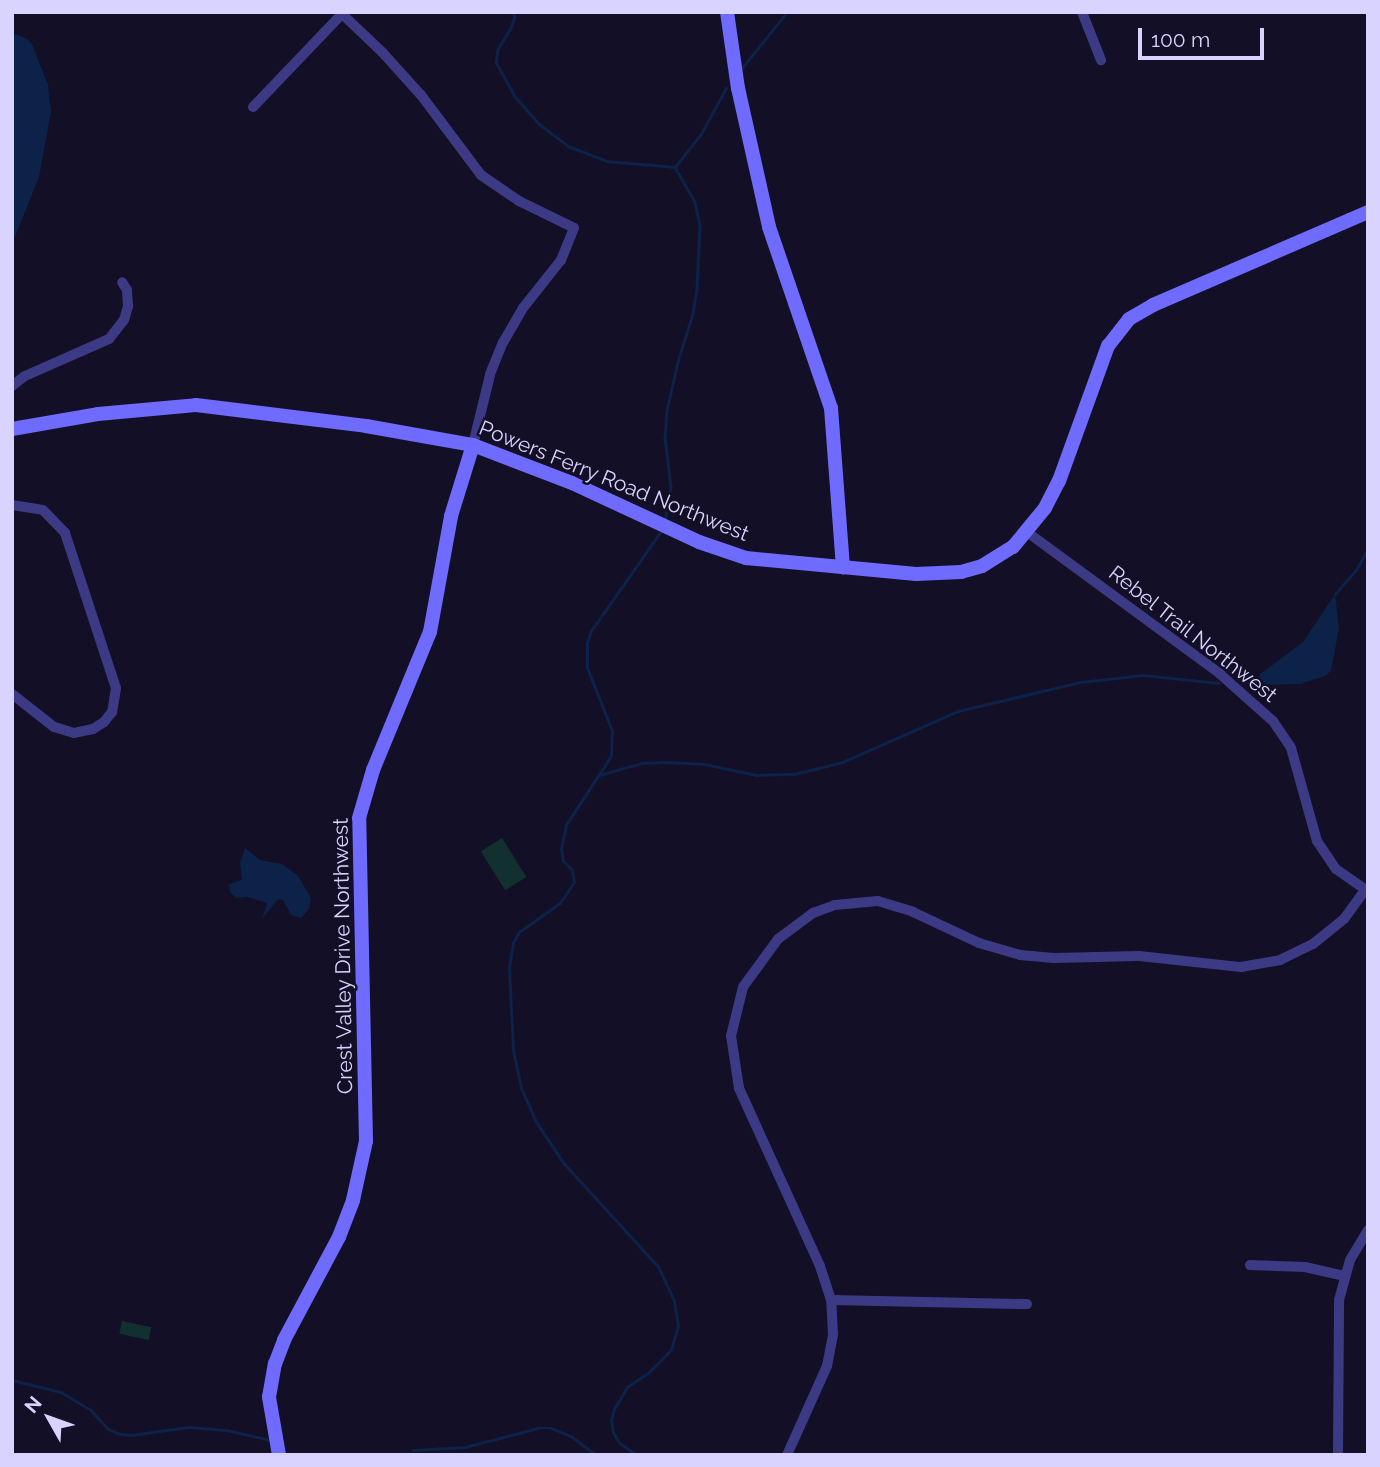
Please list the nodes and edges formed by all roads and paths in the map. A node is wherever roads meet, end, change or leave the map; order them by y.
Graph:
1 (727, 12) edge
2 (1082, 12) edge
3 (341, 13) edge
4 (1101, 60) dead end
5 (253, 107) dead end
6 (1368, 212) edge
7 (122, 282) dead end
8 (12, 386) edge
9 (12, 429) edge
10 (473, 444) junction
11 (12, 505) edge
12 (1027, 532) junction
13 (843, 568) junction
14 (12, 694) edge
15 (1366, 891) edge
16 (1368, 1230) edge
17 (1250, 1265) dead end
18 (1345, 1276) junction
19 (831, 1300) junction
20 (1027, 1304) dead end
21 (279, 1455) edge
22 (787, 1455) edge
23 (1338, 1455) edge

1 - 13 street
2 - 4 street
3 - 5 street
3 - 10 street, Crest Valley Drive Northwest
6 - 12 street, Powers Ferry Road Northwest
7 - 8 street
9 - 10 street, Powers Ferry Road Northwest
10 - 13 street, Powers Ferry Road Northwest
10 - 21 street, Crest Valley Drive Northwest
11 - 14 street
12 - 13 street, Powers Ferry Road Northwest
12 - 15 street, Rebel Trail Northwest
15 - 19 street
16 - 18 street
17 - 18 street
18 - 23 street
19 - 20 street
19 - 22 street

